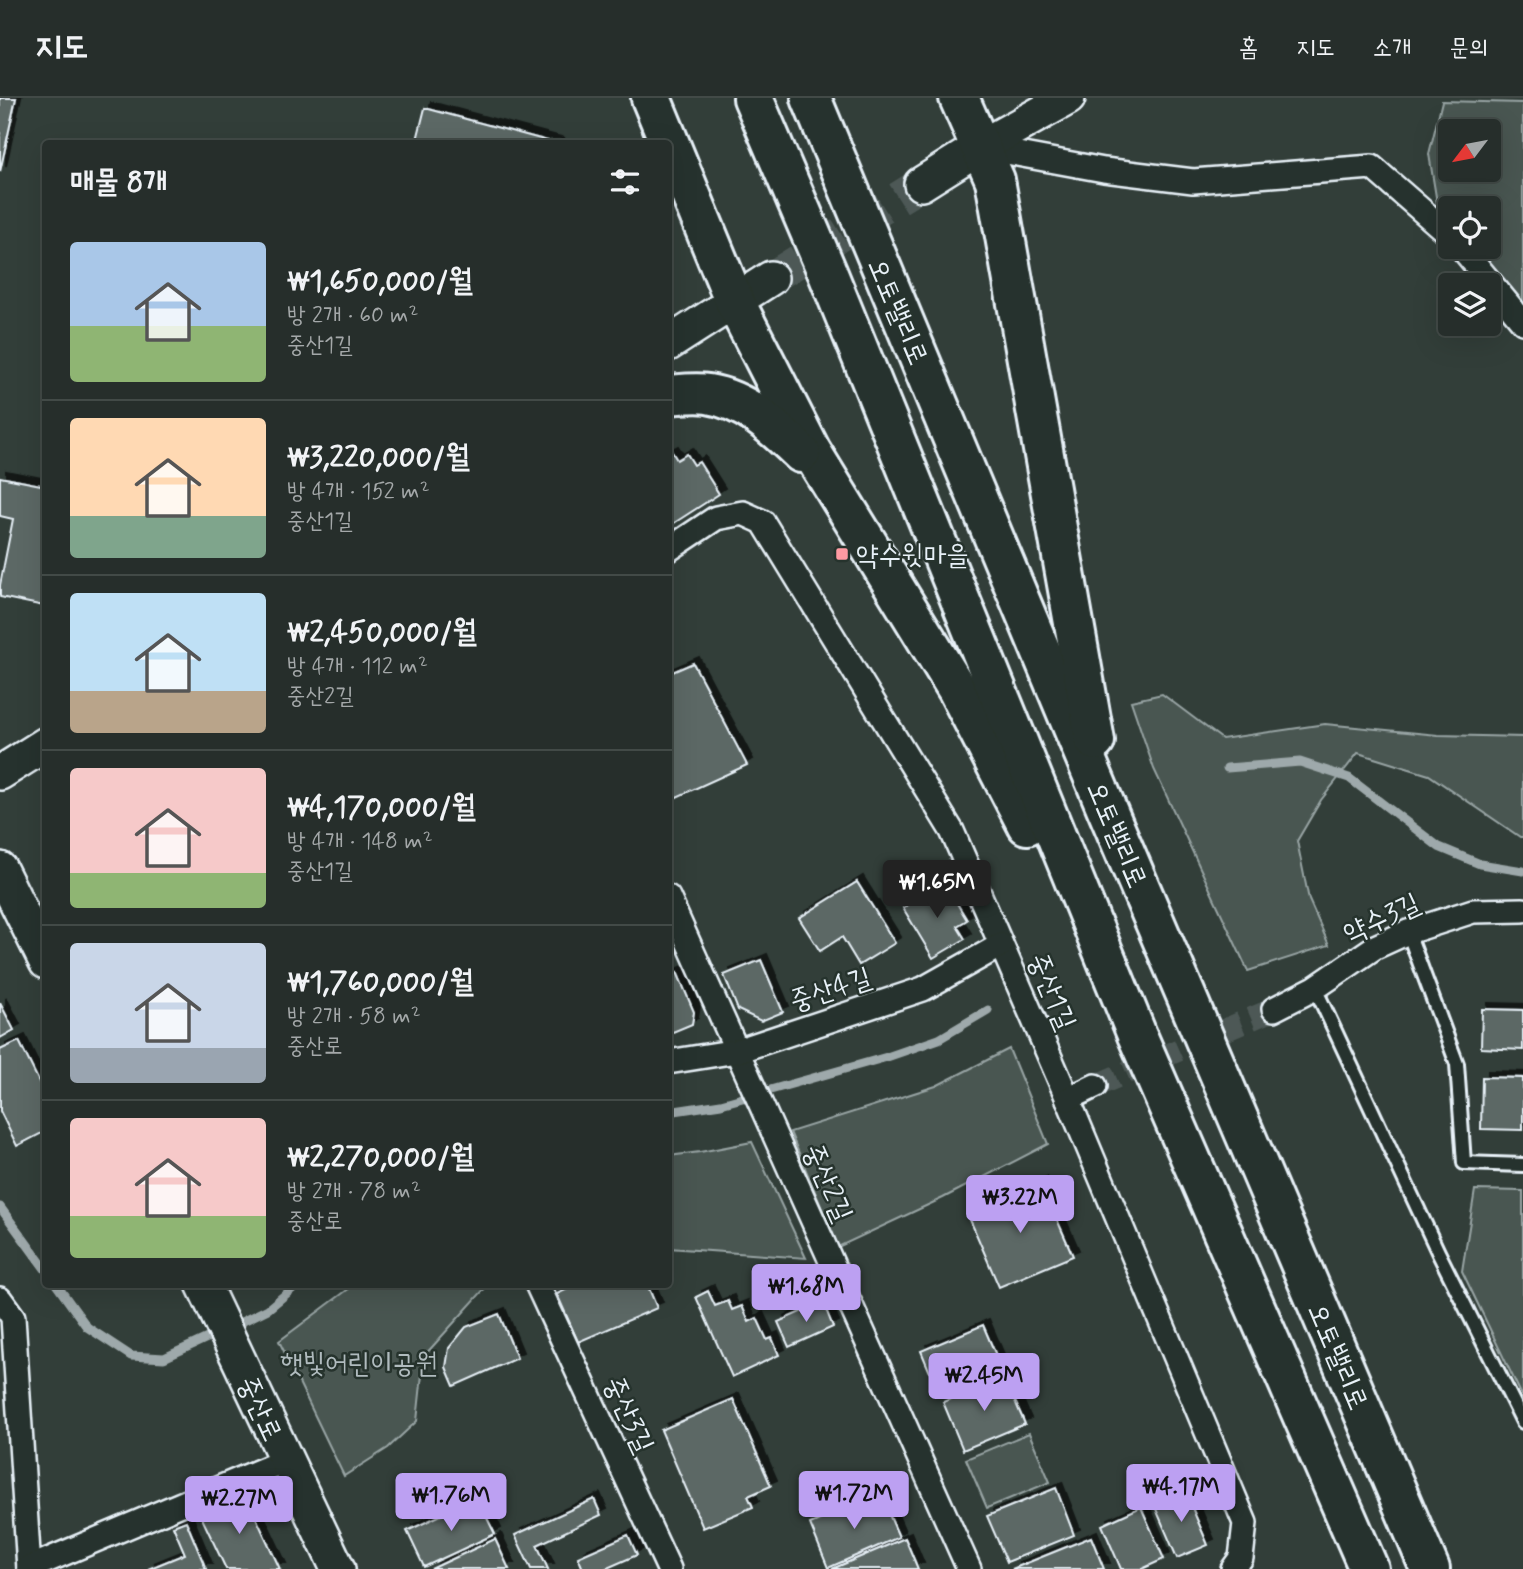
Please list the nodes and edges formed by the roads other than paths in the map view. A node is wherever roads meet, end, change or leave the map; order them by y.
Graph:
1 (753, 98) edge
2 (811, 98) edge
3 (959, 98) edge
4 (1068, 98) edge
5 (651, 99) edge
6 (658, 140) edge
7 (668, 140) edge
8 (980, 147) junction
9 (672, 150) edge
10 (921, 184) tunnel mouth
11 (1438, 225) edge
12 (1471, 259) edge
13 (771, 278) tunnel mouth
14 (735, 302) junction
15 (1523, 322) edge
16 (672, 341) edge
17 (672, 395) edge
18 (828, 479) junction
19 (672, 547) edge
20 (42, 747) edge
21 (0, 773) edge
22 (1108, 812) junction
23 (0, 869) edge
24 (672, 906) edge
25 (1523, 910) edge
26 (1408, 932) junction
27 (1001, 945) junction
28 (42, 954) edge
29 (1315, 988) junction
30 (1274, 1009) tunnel mouth
31 (1137, 1035) junction
32 (737, 1051) junction
33 (672, 1061) edge
34 (1095, 1086) tunnel mouth
35 (1068, 1099) junction
36 (1523, 1165) edge
37 (204, 1288) edge
38 (539, 1288) edge
39 (0, 1299) edge
40 (1523, 1422) edge
41 (286, 1460) junction
42 (29, 1569) edge
43 (338, 1569) edge
44 (669, 1569) edge
45 (969, 1569) edge
46 (1233, 1569) edge
47 (1369, 1569) edge
48 (1430, 1569) edge

1 - 31 highway, 오토밸리로
2 - 22 highway, 오토밸리로
3 - 8 highway
4 - 8 street
5 - 6 highway
5 - 7 highway
8 - 10 street
8 - 11 street
8 - 22 highway
9 - 14 highway
12 - 15 street
13 - 14 street
14 - 16 street
14 - 18 highway
17 - 18 highway
18 - 31 highway
19 - 27 street, 중산1길
20 - 21 street
22 - 48 highway, 오토밸리로
23 - 28 street
24 - 32 street, 중산2길
25 - 26 street, 약수3길
26 - 29 street, 약수3길
26 - 36 lane
27 - 32 street, 중산4길
27 - 35 street, 중산1길
29 - 30 street, 약수3길
29 - 40 lane
31 - 47 highway, 오토밸리로
32 - 33 street, 중산4길
32 - 45 street, 중산2길
34 - 35 street
35 - 46 street, 중산1길
37 - 41 street, 중산로
38 - 44 street, 중산3길
39 - 42 street
41 - 42 street
41 - 43 street, 중산로

